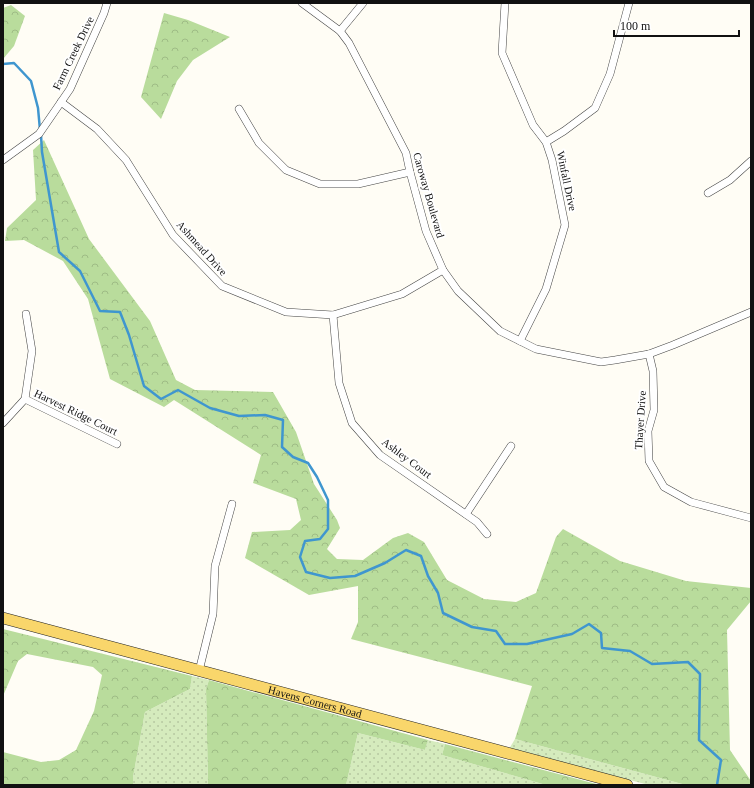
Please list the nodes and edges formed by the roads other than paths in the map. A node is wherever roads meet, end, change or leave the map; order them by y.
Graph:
1 (107, 3) edge
2 (302, 3) edge
3 (363, 3) edge
4 (505, 3) edge
5 (629, 3) edge
6 (340, 31) junction
7 (61, 102) junction
8 (238, 109) dead end
9 (546, 142) junction
10 (3, 160) edge
11 (751, 161) edge
12 (410, 172) junction
13 (708, 193) dead end
14 (443, 270) junction
15 (751, 312) edge
16 (26, 314) dead end
17 (333, 315) junction
18 (520, 341) junction
19 (649, 354) junction
20 (25, 399) junction
21 (3, 423) edge
22 (117, 444) dead end
23 (511, 446) dead end
24 (232, 504) dead end
25 (466, 514) junction
26 (751, 518) edge
27 (487, 534) dead end
28 (3, 618) edge
29 (199, 671) junction
30 (628, 785) edge

1 - 7 street, Farm Creek Drive
2 - 6 street, Caroway Boulevard
3 - 6 street
4 - 9 street, Winfall Drive
5 - 9 street
6 - 12 street, Caroway Boulevard
7 - 10 street, Farm Creek Drive
7 - 17 street, Ashmead Drive
8 - 12 street
9 - 18 street, Winfall Drive
11 - 13 street
12 - 14 street, Caroway Boulevard
14 - 17 street, Ashmead Drive
14 - 18 street, Caroway Boulevard
15 - 19 street, Caroway Boulevard
16 - 20 street
17 - 25 street, Ashley Court
18 - 19 street, Caroway Boulevard
19 - 26 street, Thayer Drive
20 - 21 street
20 - 22 street, Harvest Ridge Court
23 - 25 street
24 - 29 street
25 - 27 street, Ashley Court
28 - 29 main road, Havens Corners Road
29 - 30 main road, Havens Corners Road

